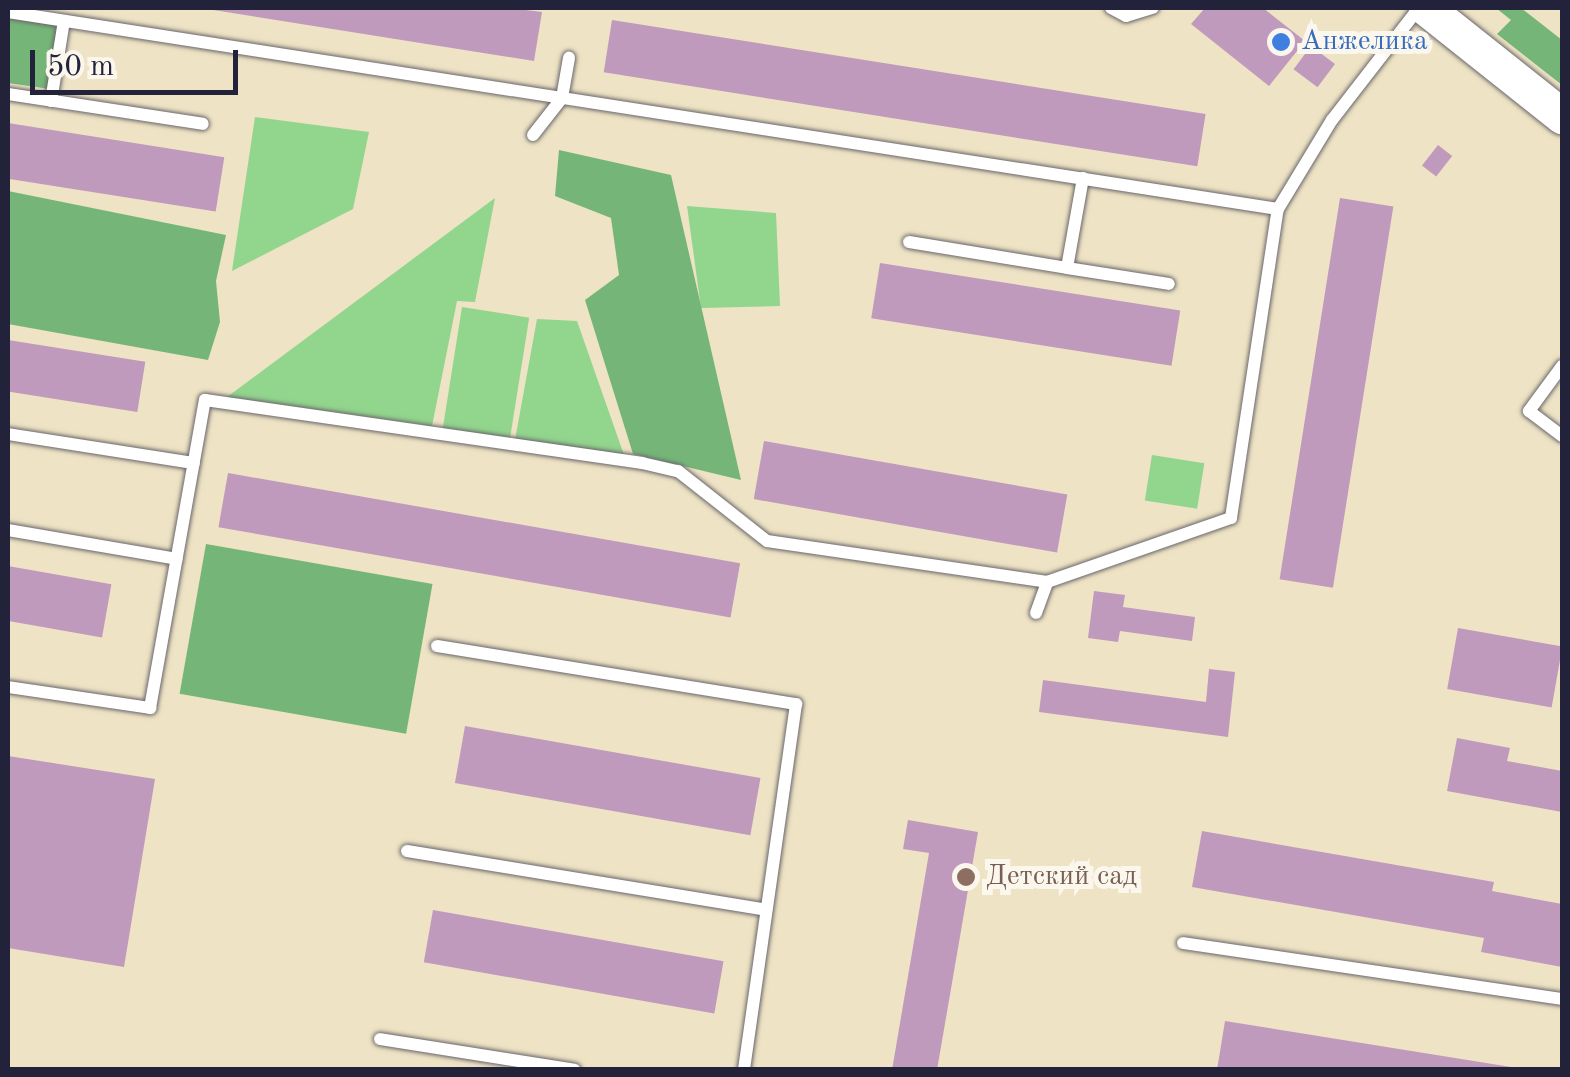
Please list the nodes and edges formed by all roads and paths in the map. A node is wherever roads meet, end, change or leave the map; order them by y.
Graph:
1 (1112, 8) edge
2 (1152, 8) edge
3 (1422, 8) edge
4 (8, 12) edge
5 (64, 21) junction
6 (569, 58) dead end
7 (8, 94) edge
8 (562, 98) junction
9 (51, 101) junction
10 (1562, 116) edge
11 (203, 124) dead end
12 (533, 135) dead end
13 (1082, 178) junction
14 (1278, 209) junction
15 (909, 242) dead end
16 (1067, 268) junction
17 (1168, 284) dead end
18 (1562, 366) edge
19 (8, 434) edge
20 (1562, 436) edge
21 (194, 463) junction
22 (8, 530) edge
23 (177, 559) junction
24 (1047, 582) junction
25 (1036, 613) dead end
26 (437, 646) dead end
27 (8, 687) edge
28 (408, 851) dead end
29 (766, 910) junction
30 (1183, 943) dead end
31 (1562, 999) edge
32 (380, 1039) dead end
33 (575, 1070) edge
34 (744, 1070) edge

1 - 2 lane
3 - 10 main road
3 - 14 lane
4 - 5 lane
5 - 8 lane
5 - 9 lane
6 - 8 lane
7 - 9 lane
8 - 12 lane
8 - 13 lane
9 - 11 lane
13 - 14 lane
13 - 16 lane
14 - 24 lane
15 - 16 lane
16 - 17 lane
18 - 20 lane
19 - 21 lane
21 - 23 lane
21 - 24 lane
22 - 23 lane
23 - 27 lane
24 - 25 lane
26 - 29 lane
28 - 29 lane
29 - 34 lane
30 - 31 lane
32 - 33 lane

